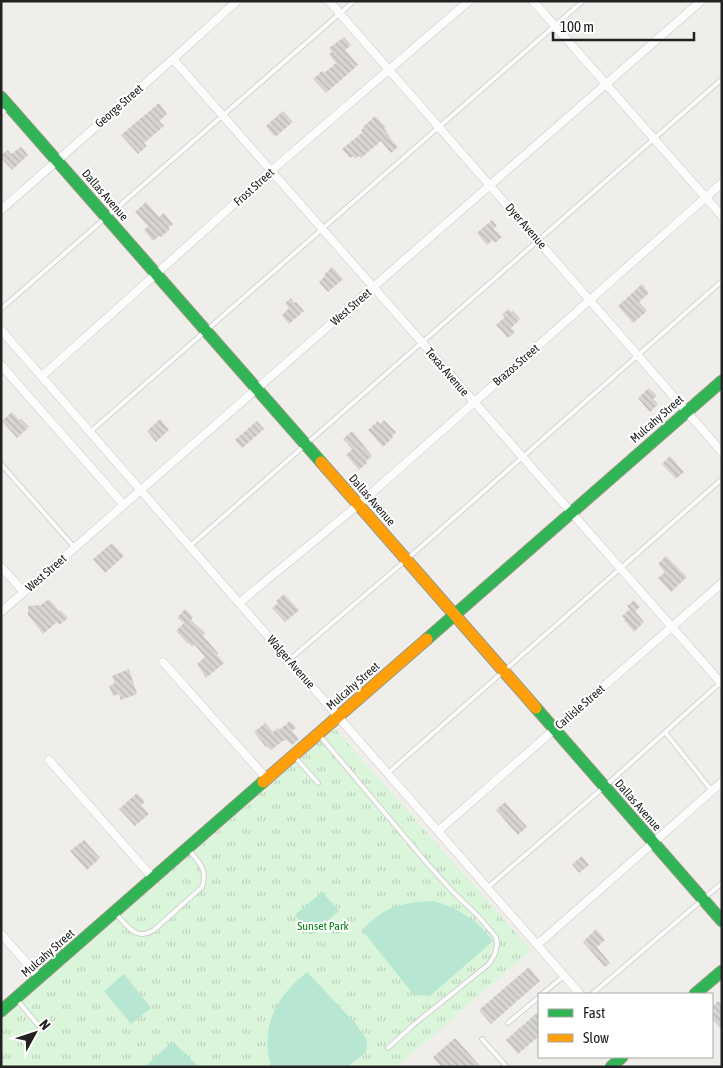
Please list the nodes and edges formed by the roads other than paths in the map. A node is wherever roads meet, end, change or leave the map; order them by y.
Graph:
1 (237, 1) edge
2 (330, 1) edge
3 (354, 1) edge
4 (469, 1) edge
5 (533, 1) edge
6 (583, 1) edge
7 (701, 1) edge
8 (340, 14) junction
9 (555, 26) junction
10 (173, 59) junction
11 (390, 70) junction
12 (722, 79) edge
13 (606, 84) junction
14 (1, 97) edge
15 (5, 110) edge
16 (222, 116) junction
17 (439, 127) junction
18 (654, 139) junction
19 (57, 160) junction
20 (271, 171) junction
21 (722, 183) edge
22 (490, 186) junction
23 (705, 198) junction
24 (1, 210) edge
25 (722, 216) edge
26 (107, 217) junction
27 (322, 229) junction
28 (538, 241) junction
29 (156, 274) junction
30 (722, 281) edge
31 (373, 287) junction
32 (590, 300) junction
33 (1, 309) edge
34 (1, 330) edge
35 (206, 331) junction
36 (422, 342) junction
37 (638, 355) junction
38 (1, 365) edge
39 (42, 376) junction
40 (722, 381) edge
41 (257, 389) junction
42 (474, 402) junction
43 (687, 412) junction
44 (90, 432) junction
45 (305, 445) junction
46 (722, 452) edge
47 (522, 457) junction
48 (1, 464) edge
49 (722, 479) edge
50 (141, 490) junction
51 (124, 505) junction
52 (358, 505) junction
53 (571, 513) junction
54 (190, 546) junction
55 (75, 548) junction
56 (406, 560) junction
57 (1, 567) edge
58 (620, 569) junction
59 (722, 583) edge
60 (24, 592) junction
61 (239, 603) junction
62 (1, 612) edge
63 (454, 615) junction
64 (671, 627) junction
65 (289, 660) junction
66 (162, 662) dead end
67 (504, 671) junction
68 (721, 683) edge
69 (339, 717) junction
70 (554, 729) junction
71 (665, 732) junction
72 (318, 734) junction
73 (294, 756) junction
74 (49, 760) dead end
75 (388, 773) junction
76 (266, 779) junction
77 (722, 782) edge
78 (318, 783) dead end
79 (604, 787) junction
80 (712, 791) junction
81 (438, 831) junction
82 (653, 843) junction
83 (188, 848) junction
84 (154, 878) junction
85 (722, 883) edge
86 (488, 888) junction
87 (703, 899) junction
88 (114, 913) junction
89 (722, 921) edge
90 (1, 934) edge
91 (537, 945) junction
92 (564, 976) junction
93 (720, 976) edge
94 (40, 978) junction
95 (543, 993) edge
96 (579, 993) edge
97 (593, 993) edge
98 (696, 993) edge
99 (538, 998) edge
100 (16, 999) junction
101 (1, 1012) edge
102 (508, 1023) dead end
103 (38, 1025) dead end
104 (482, 1039) dead end
105 (388, 1048) dead end
106 (621, 1058) edge
107 (507, 1067) edge
108 (611, 1067) edge

1 - 10 street, George Street
2 - 8 street, Dyer Avenue
3 - 8 lane
4 - 11 street, Frost Street
5 - 9 street
6 - 9 lane
7 - 13 street, West Street
8 - 11 street, Dyer Avenue
8 - 16 lane
9 - 13 street
9 - 17 lane
10 - 16 street, Texas Avenue
10 - 19 street, George Street
11 - 17 street, Dyer Avenue
11 - 20 street, Frost Street
12 - 18 lane
13 - 18 street
13 - 22 street, West Street
14 - 15 street, Dallas Avenue
15 - 19 street, Dallas Avenue
16 - 20 street, Texas Avenue
16 - 26 lane
17 - 22 street, Dyer Avenue
17 - 27 lane
18 - 23 street
18 - 28 lane
19 - 24 street, George Street
19 - 26 street, Dallas Avenue
20 - 27 street, Texas Avenue
20 - 29 street, Frost Street
21 - 23 street, Brazos Street
22 - 28 street, Dyer Avenue
22 - 31 street, West Street
23 - 25 street
23 - 32 street, Brazos Street
26 - 29 street, Dallas Avenue
26 - 33 lane
27 - 31 street, Texas Avenue
27 - 35 lane
28 - 32 street, Dyer Avenue
28 - 36 lane
29 - 35 street, Dallas Avenue
29 - 39 street, Frost Street
30 - 37 lane
31 - 36 street, Texas Avenue
31 - 41 street, West Street
32 - 37 street, Dyer Avenue
32 - 42 street, Brazos Street
34 - 39 street, Walger Avenue
35 - 41 street, Dallas Avenue
35 - 44 lane
36 - 42 street, Texas Avenue
36 - 45 lane
37 - 43 street, Dyer Avenue
37 - 47 lane
38 - 51 street
39 - 44 street, Walger Avenue
40 - 43 street, Mulcahy Street
41 - 45 street, Dallas Avenue
41 - 50 street, West Street
42 - 47 street, Texas Avenue
42 - 52 street, Brazos Street
43 - 46 street, Dyer Avenue
43 - 53 street, Mulcahy Street
44 - 50 street, Walger Avenue
45 - 52 street, Dallas Avenue
45 - 54 lane
47 - 53 street, Texas Avenue
47 - 56 lane
48 - 55 lane
49 - 58 lane
50 - 51 street, West Street
50 - 54 street, Walger Avenue
51 - 55 street, West Street
52 - 56 street, Dallas Avenue
52 - 61 street, Brazos Street
53 - 58 street, Texas Avenue
53 - 63 street, Mulcahy Street
54 - 61 street, Walger Avenue
55 - 60 street, West Street
56 - 63 street, Dallas Avenue
56 - 65 lane
57 - 60 street
58 - 64 street, Texas Avenue
58 - 67 lane
59 - 64 street, Carlisle Street
60 - 62 street, West Street
61 - 65 street, Walger Avenue
63 - 67 street, Dallas Avenue
63 - 69 street, Mulcahy Street
64 - 68 street, Texas Avenue
64 - 70 street, Carlisle Street
65 - 69 street, Walger Avenue
66 - 76 street
67 - 70 street, Dallas Avenue
67 - 75 lane
68 - 71 lane
69 - 72 street, Mulcahy Street
69 - 75 street, Walger Avenue
70 - 79 street, Dallas Avenue
70 - 81 street, Carlisle Street
71 - 79 lane
71 - 80 lane
72 - 73 street, Mulcahy Street
72 - 105 lane
73 - 76 street, Mulcahy Street
73 - 78 lane
74 - 84 street
75 - 81 street, Walger Avenue
76 - 83 street, Mulcahy Street
77 - 80 street
79 - 82 street, Dallas Avenue
79 - 86 lane
80 - 82 street
81 - 86 street, Walger Avenue
82 - 87 street, Dallas Avenue
82 - 91 street
83 - 84 street, Mulcahy Street
83 - 88 lane
84 - 88 street, Mulcahy Street
85 - 87 lane
86 - 91 street, Walger Avenue
87 - 89 street, Dallas Avenue
87 - 97 lane
88 - 94 street, Mulcahy Street
90 - 94 street
91 - 92 street, Walger Avenue
92 - 95 lane
92 - 96 street, Walger Avenue
93 - 98 street
94 - 100 street, Mulcahy Street
99 - 102 lane
100 - 101 street, Mulcahy Street
100 - 103 lane
104 - 107 lane
106 - 108 street

